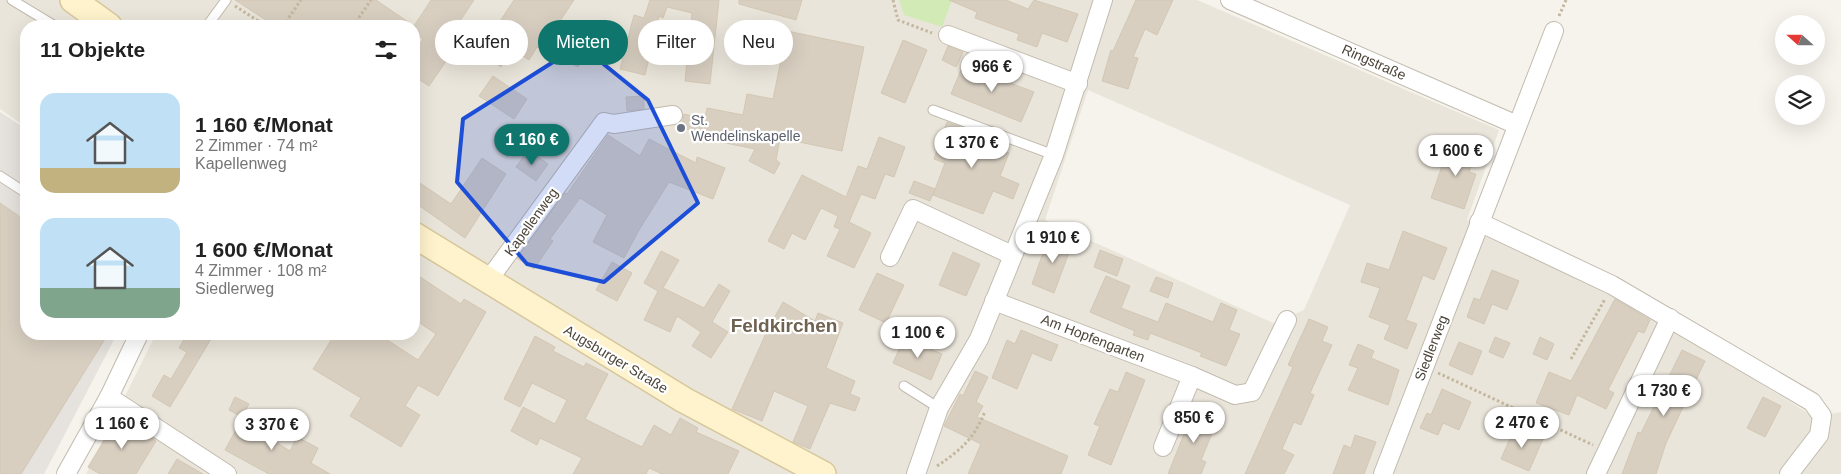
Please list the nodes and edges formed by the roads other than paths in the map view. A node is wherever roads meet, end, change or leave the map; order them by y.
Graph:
1 (12, 0) edge
2 (73, 0) edge
3 (226, 0) edge
4 (1103, 0) edge
5 (1230, 0) edge
6 (45, 20) edge
7 (101, 20) edge
8 (211, 20) edge
9 (1554, 31) dead end
10 (948, 35) road end
11 (1078, 84) junction
12 (933, 110) dead end
13 (673, 115) dead end
14 (1517, 125) junction
15 (1054, 155) junction
16 (0, 176) edge
17 (20, 189) edge
18 (1479, 222) junction
19 (420, 239) edge
20 (1012, 255) junction
21 (890, 257) dead end
22 (488, 282) junction
23 (994, 300) junction
24 (1670, 318) junction
25 (1287, 320) dead end
26 (137, 340) edge
27 (1192, 376) junction
28 (904, 386) dead end
29 (109, 397) junction
30 (939, 408) junction
31 (1163, 447) dead end
32 (814, 472) edge
33 (923, 472) edge
34 (66, 474) edge
35 (227, 474) edge
36 (1383, 474) edge
37 (1596, 474) edge
38 (1789, 474) edge

1 - 6 lane
2 - 7 main road
3 - 8 lane
4 - 11 street
5 - 14 street, Ringstraße
9 - 14 street, Siedlerweg
10 - 11 street
11 - 15 street
12 - 15 lane
13 - 22 street, Kapellenweg
14 - 18 street, Siedlerweg
15 - 20 street
16 - 17 lane
18 - 24 street
18 - 36 street, Siedlerweg
19 - 22 main road, Augsburger Straße
20 - 21 street
20 - 23 street
22 - 32 main road, Augsburger Straße
23 - 27 street, Am Hopfengarten
23 - 30 street
24 - 37 street
24 - 38 street
25 - 27 street, Am Hopfengarten
26 - 29 street
27 - 31 street
28 - 30 lane
29 - 34 street
29 - 35 street
30 - 33 street

